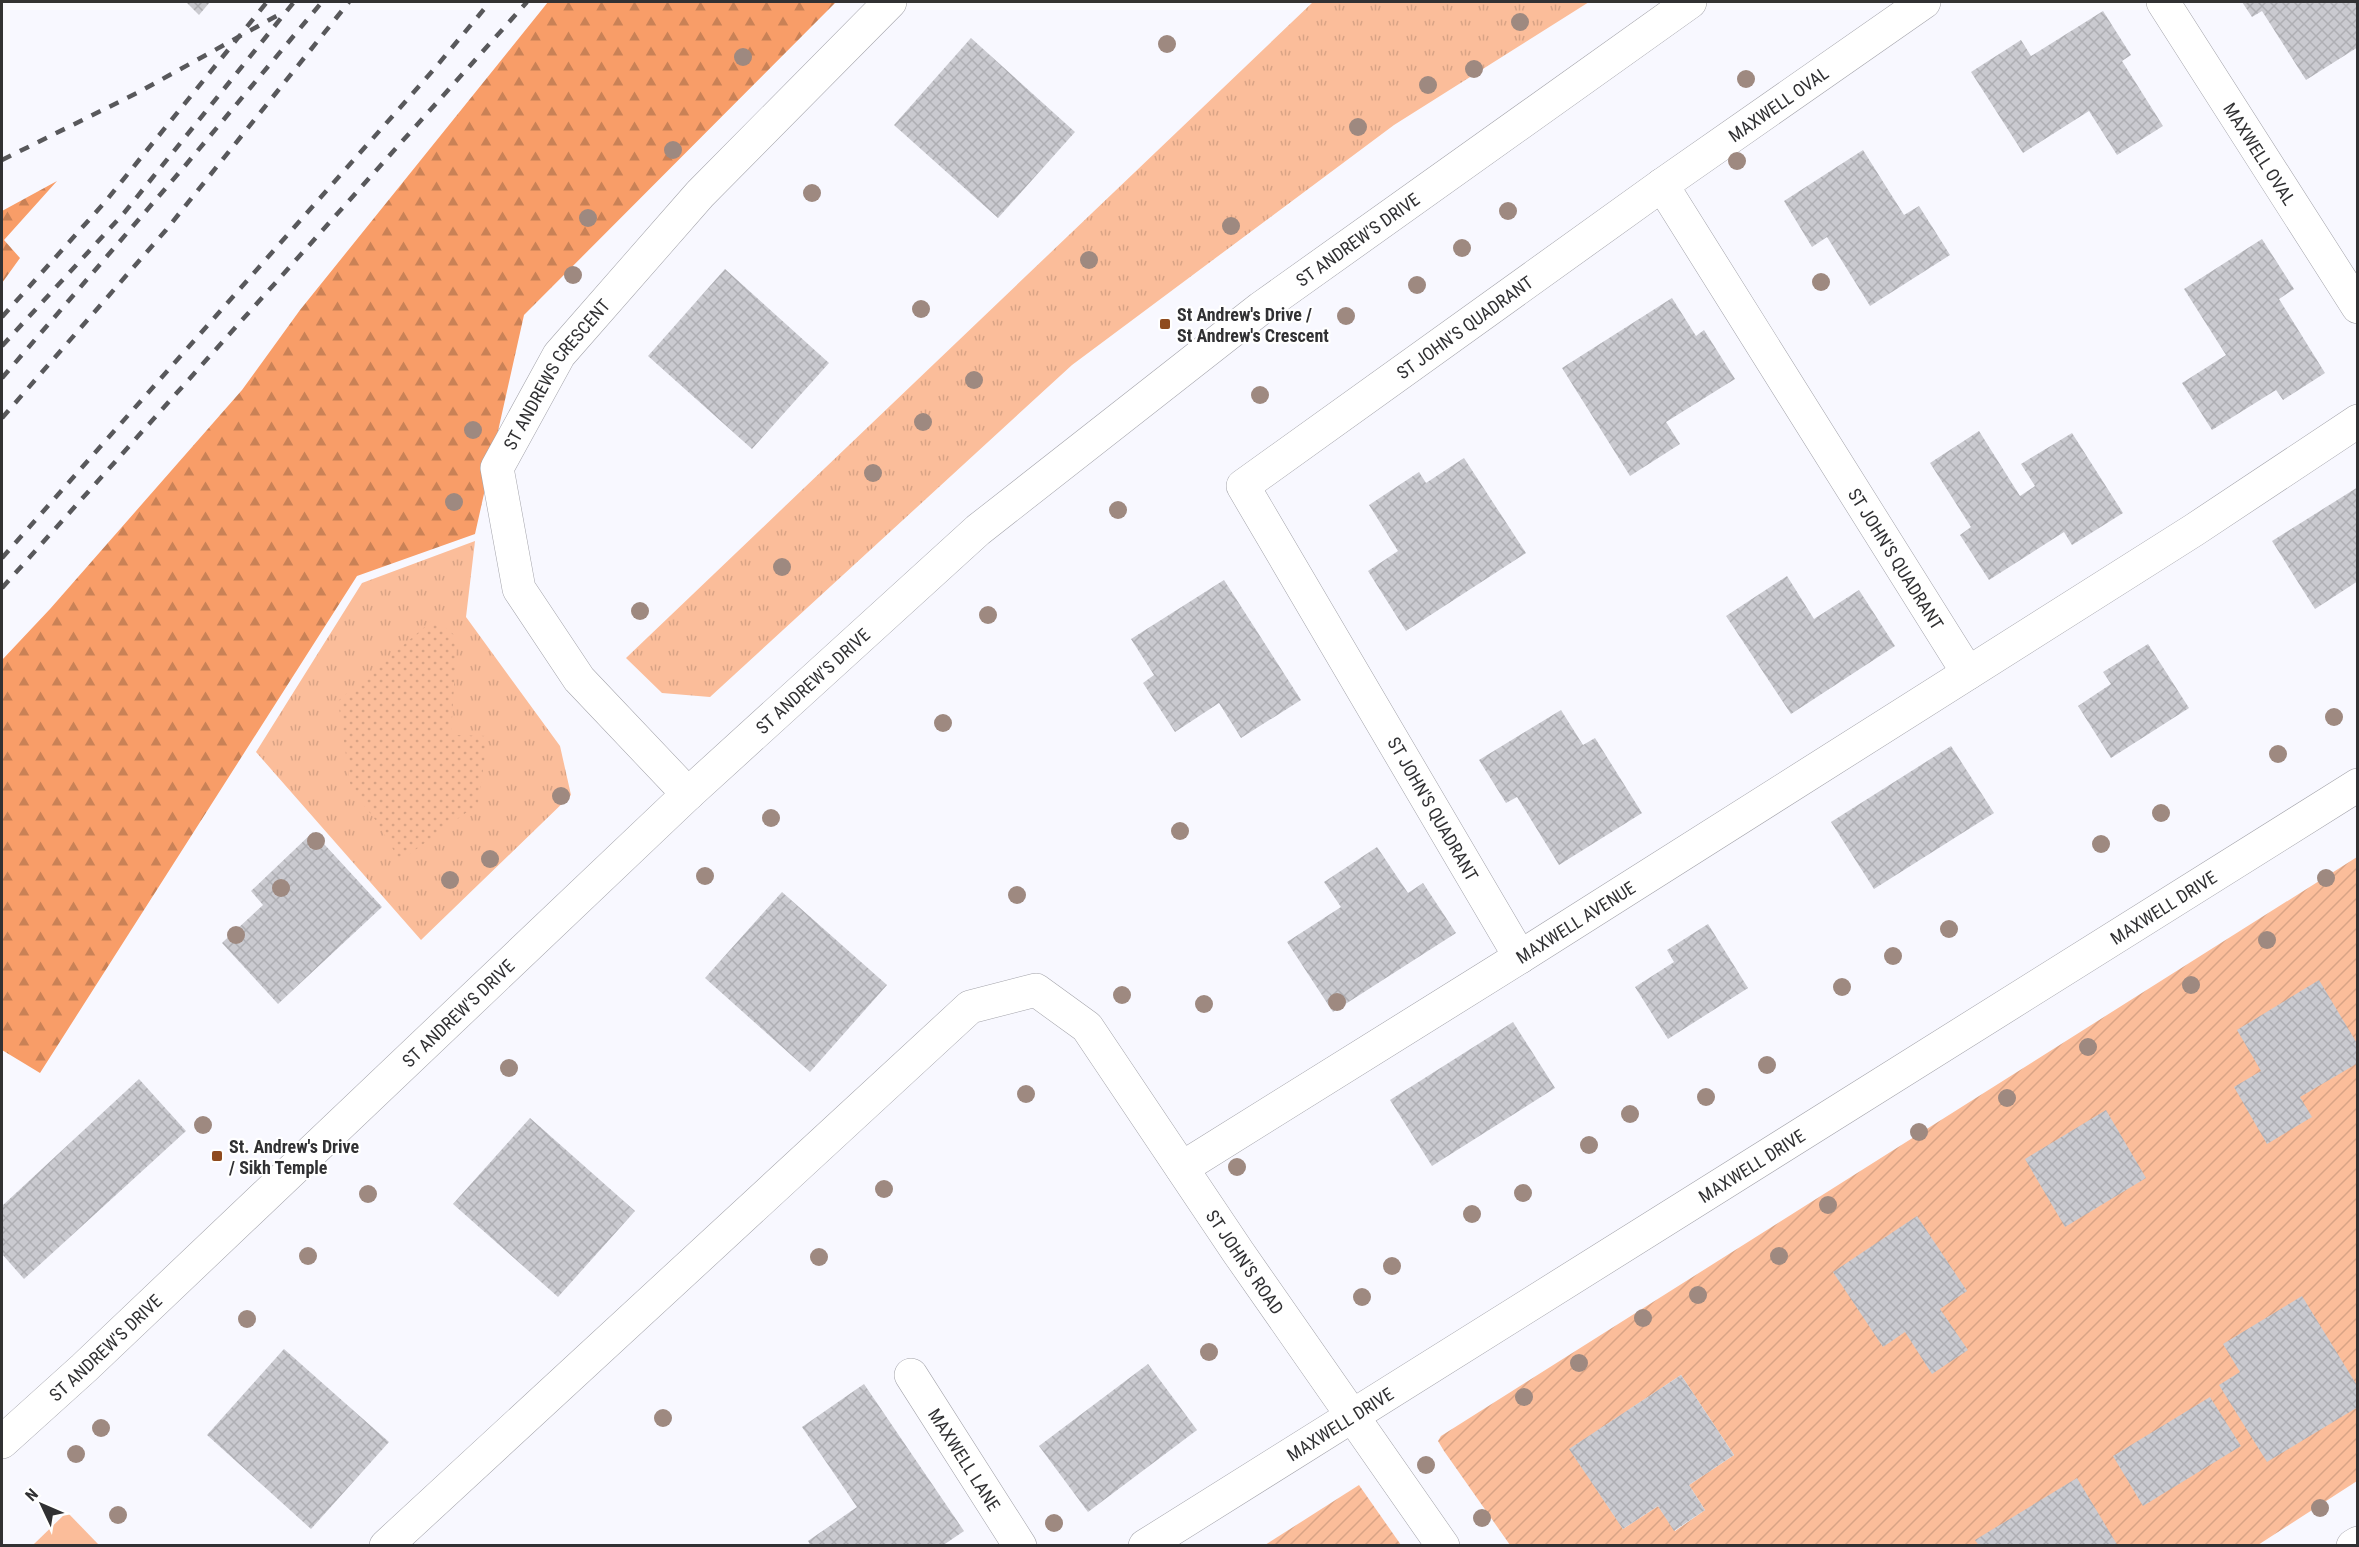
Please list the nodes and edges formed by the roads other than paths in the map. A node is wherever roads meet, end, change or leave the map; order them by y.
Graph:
1 (890, 2) edge
2 (1690, 2) edge
3 (1924, 2) edge
4 (2163, 2) edge
5 (1662, 185) junction
6 (2358, 307) edge
7 (2358, 421) edge
8 (1968, 673) junction
9 (2358, 785) edge
10 (688, 794) junction
11 (1520, 957) junction
12 (1182, 1168) junction
13 (911, 1375) dead end
14 (1352, 1414) junction
15 (2, 1442) edge
16 (2358, 1542) edge
17 (386, 1545) edge
18 (1020, 1545) edge
19 (1145, 1545) edge
20 (1443, 1545) edge
21 (2353, 1545) edge

1 - 10 street, ST ANDREWS CRESCENT
2 - 10 street, ST ANDREW'S DRIVE
3 - 5 street, MAXWELL OVAL
4 - 6 street, MAXWELL OVAL
5 - 8 street, ST JOHN'S QUADRANT
5 - 11 street, ST JOHN'S QUADRANT
7 - 8 street, MAXWELL AVENUE
8 - 11 street, MAXWELL AVENUE
9 - 14 street, MAXWELL DRIVE
10 - 15 street, ST ANDREW'S DRIVE
11 - 12 street, MAXWELL AVENUE
12 - 14 street, ST JOHN'S ROAD
12 - 17 street, ST JOHN'S ROAD
13 - 18 street, MAXWELL LANE
14 - 19 street, MAXWELL DRIVE
14 - 20 street, ST JOHN'S ROAD
16 - 21 street

